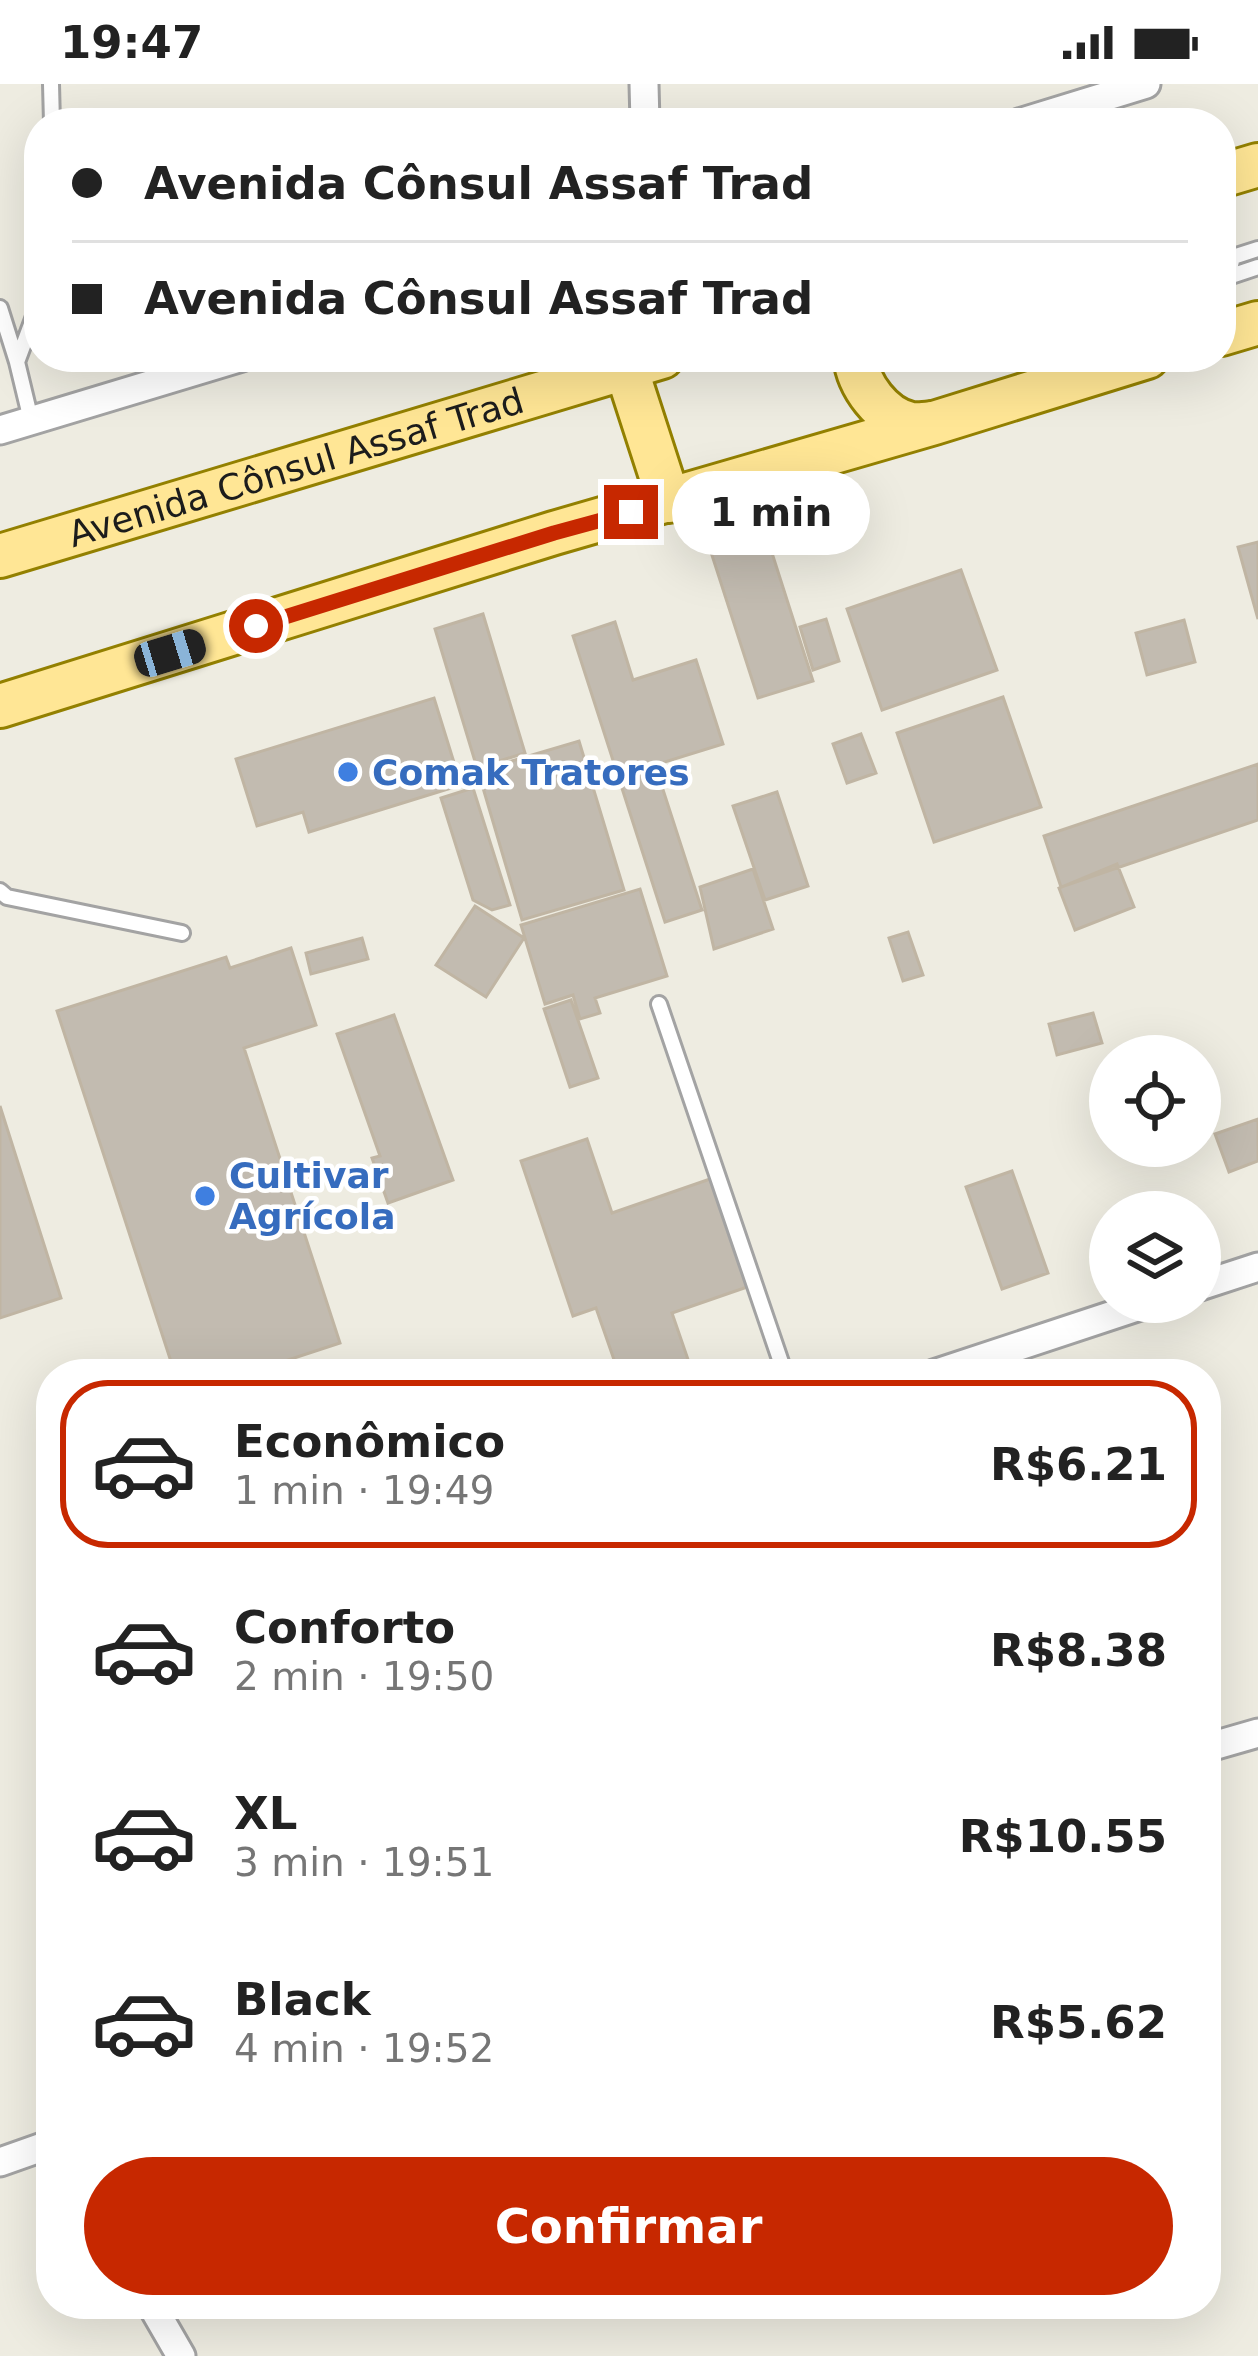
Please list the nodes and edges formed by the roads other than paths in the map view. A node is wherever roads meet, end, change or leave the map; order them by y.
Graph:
1 (1146, 84) edge
2 (1068, 108) edge
3 (0, 308) edge
4 (24, 343) edge
5 (17, 362) junction
6 (192, 372) edge
7 (602, 372) edge
8 (640, 372) edge
9 (858, 372) edge
10 (1099, 372) edge
11 (31, 420) junction
12 (934, 423) junction
13 (0, 430) edge
14 (669, 502) junction
15 (0, 556) edge
16 (0, 706) edge
17 (0, 891) edge
18 (182, 933) dead end
19 (659, 1004) dead end
20 (1258, 1267) edge
21 (1221, 1279) edge
22 (1089, 1323) edge
23 (780, 1359) edge
24 (979, 1359) edge
25 (1258, 1733) edge
26 (1221, 1744) edge
27 (36, 2149) edge
28 (0, 2162) edge
29 (160, 2319) edge
30 (181, 2356) edge

1 - 2 street
3 - 5 lane
4 - 5 lane
5 - 11 lane
6 - 11 street
7 - 15 main road, Avenida Cônsul Assaf Trad
8 - 14 main road
9 - 12 main road
10 - 12 main road
11 - 13 street
12 - 14 main road
14 - 16 main road
17 - 18 lane
19 - 23 lane
20 - 21 street
22 - 24 street
25 - 26 street
27 - 28 street
29 - 30 street

